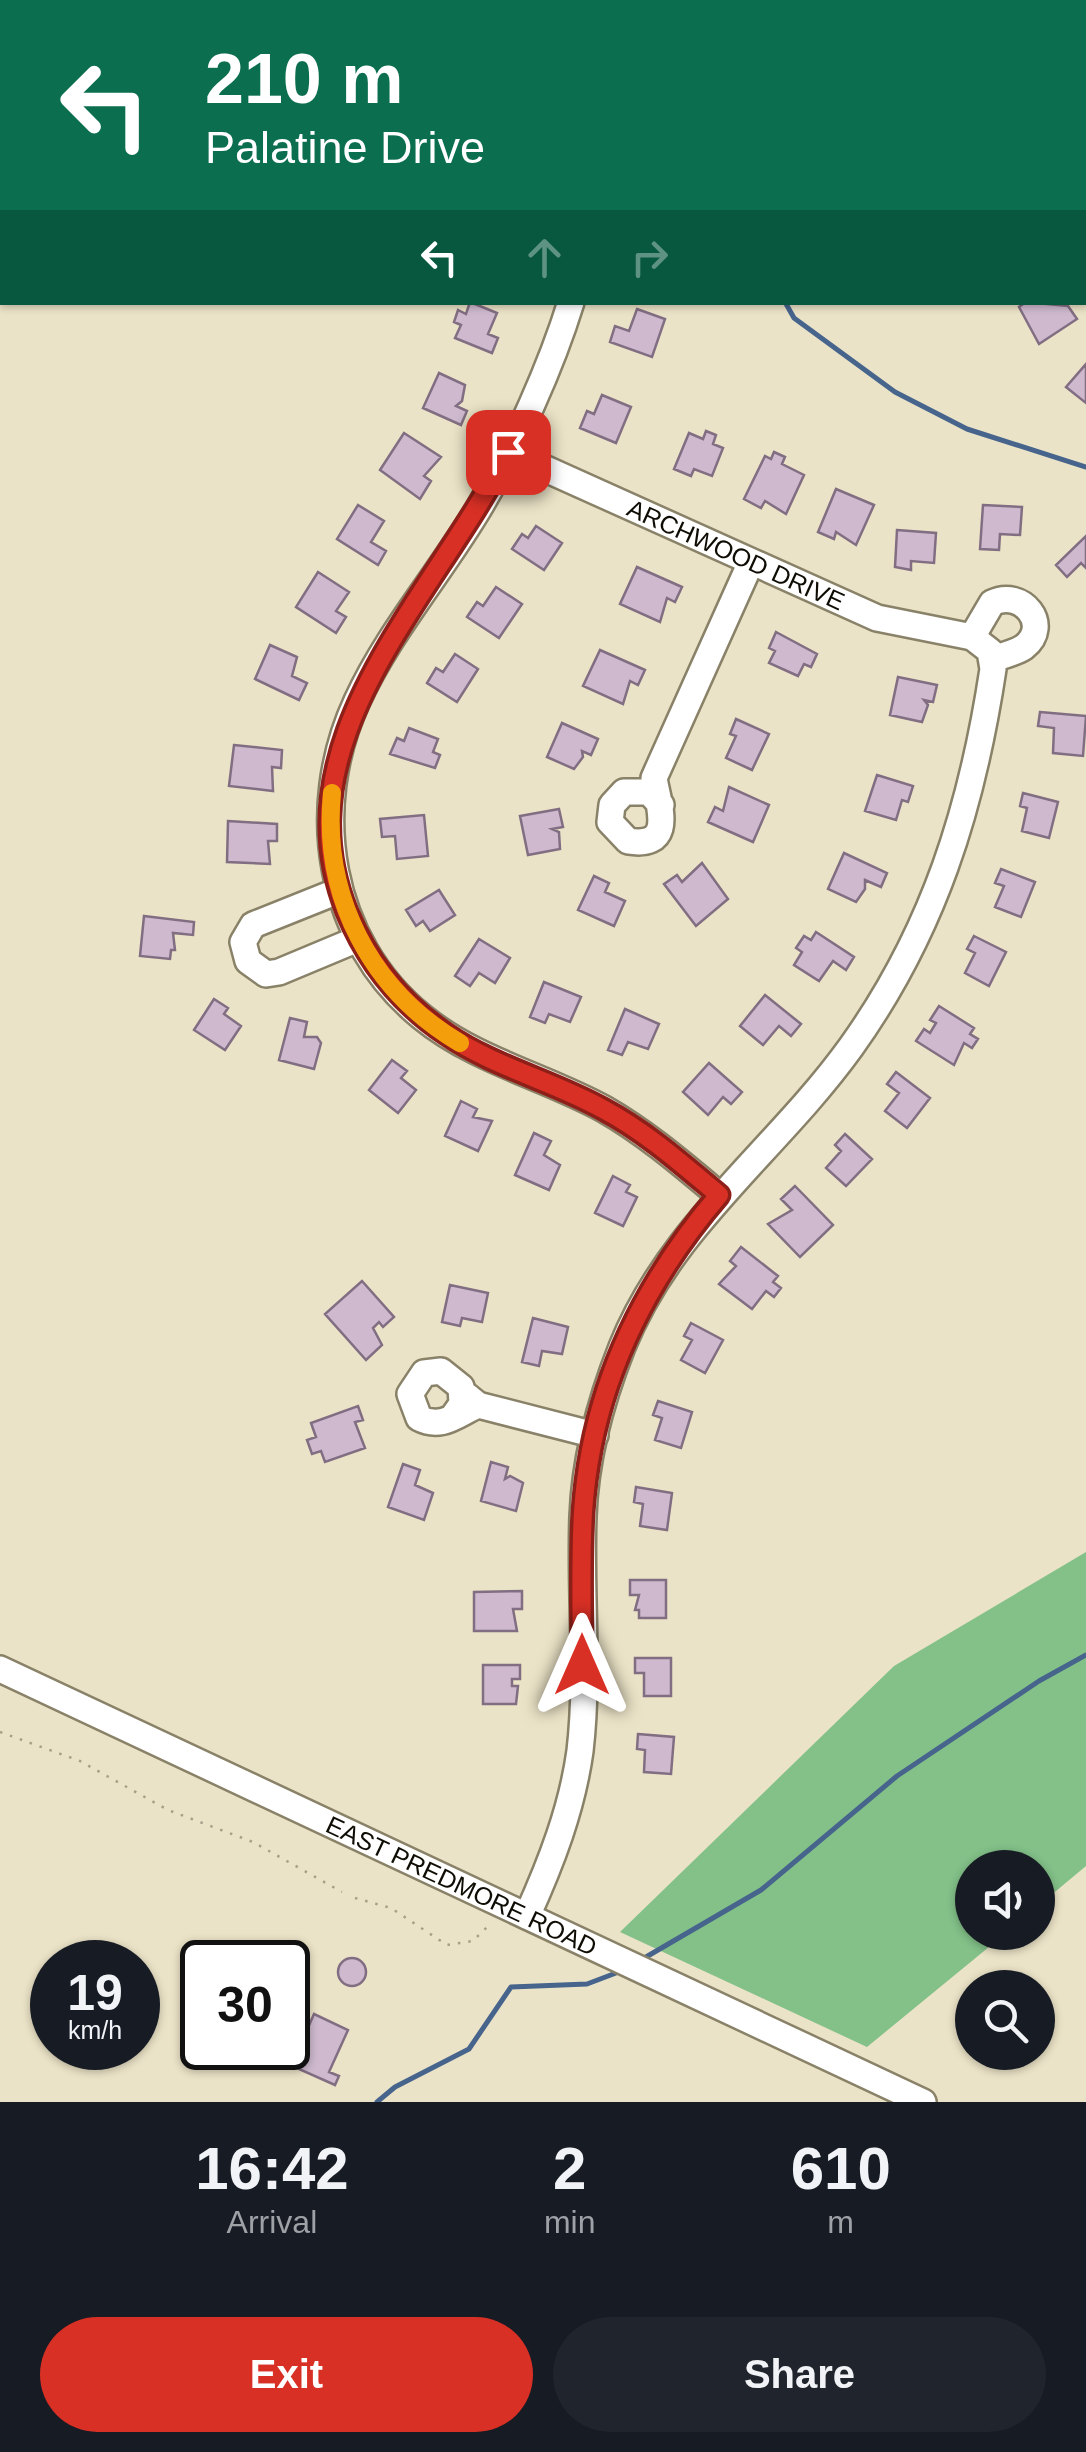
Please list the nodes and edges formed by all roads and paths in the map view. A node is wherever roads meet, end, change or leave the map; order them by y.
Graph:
1 (571, 305) edge
2 (508, 452) junction
3 (751, 562) junction
4 (972, 637) junction
5 (992, 660) junction
6 (643, 783) junction
7 (338, 891) junction
8 (358, 939) junction
9 (719, 1195) junction
10 (469, 1396) junction
11 (595, 1435) junction
12 (0, 1669) edge
13 (0, 1732) edge
14 (342, 1892) dead end
15 (355, 1898) dead end
16 (527, 1916) junction
17 (490, 1923) dead end
18 (923, 2102) edge

1 - 2 street
2 - 3 street, ARCHWOOD DRIVE
2 - 7 street
3 - 4 street, ARCHWOOD DRIVE
3 - 6 street
4 - 5 street
4 - 5 street
5 - 9 street
6 - 6 street
7 - 8 street
7 - 8 street
8 - 9 street
9 - 11 street
10 - 10 street
10 - 11 street
11 - 16 street
12 - 16 street, EAST PREDMORE ROAD
13 - 14 path
15 - 17 path
16 - 18 street, EAST PREDMORE ROAD

